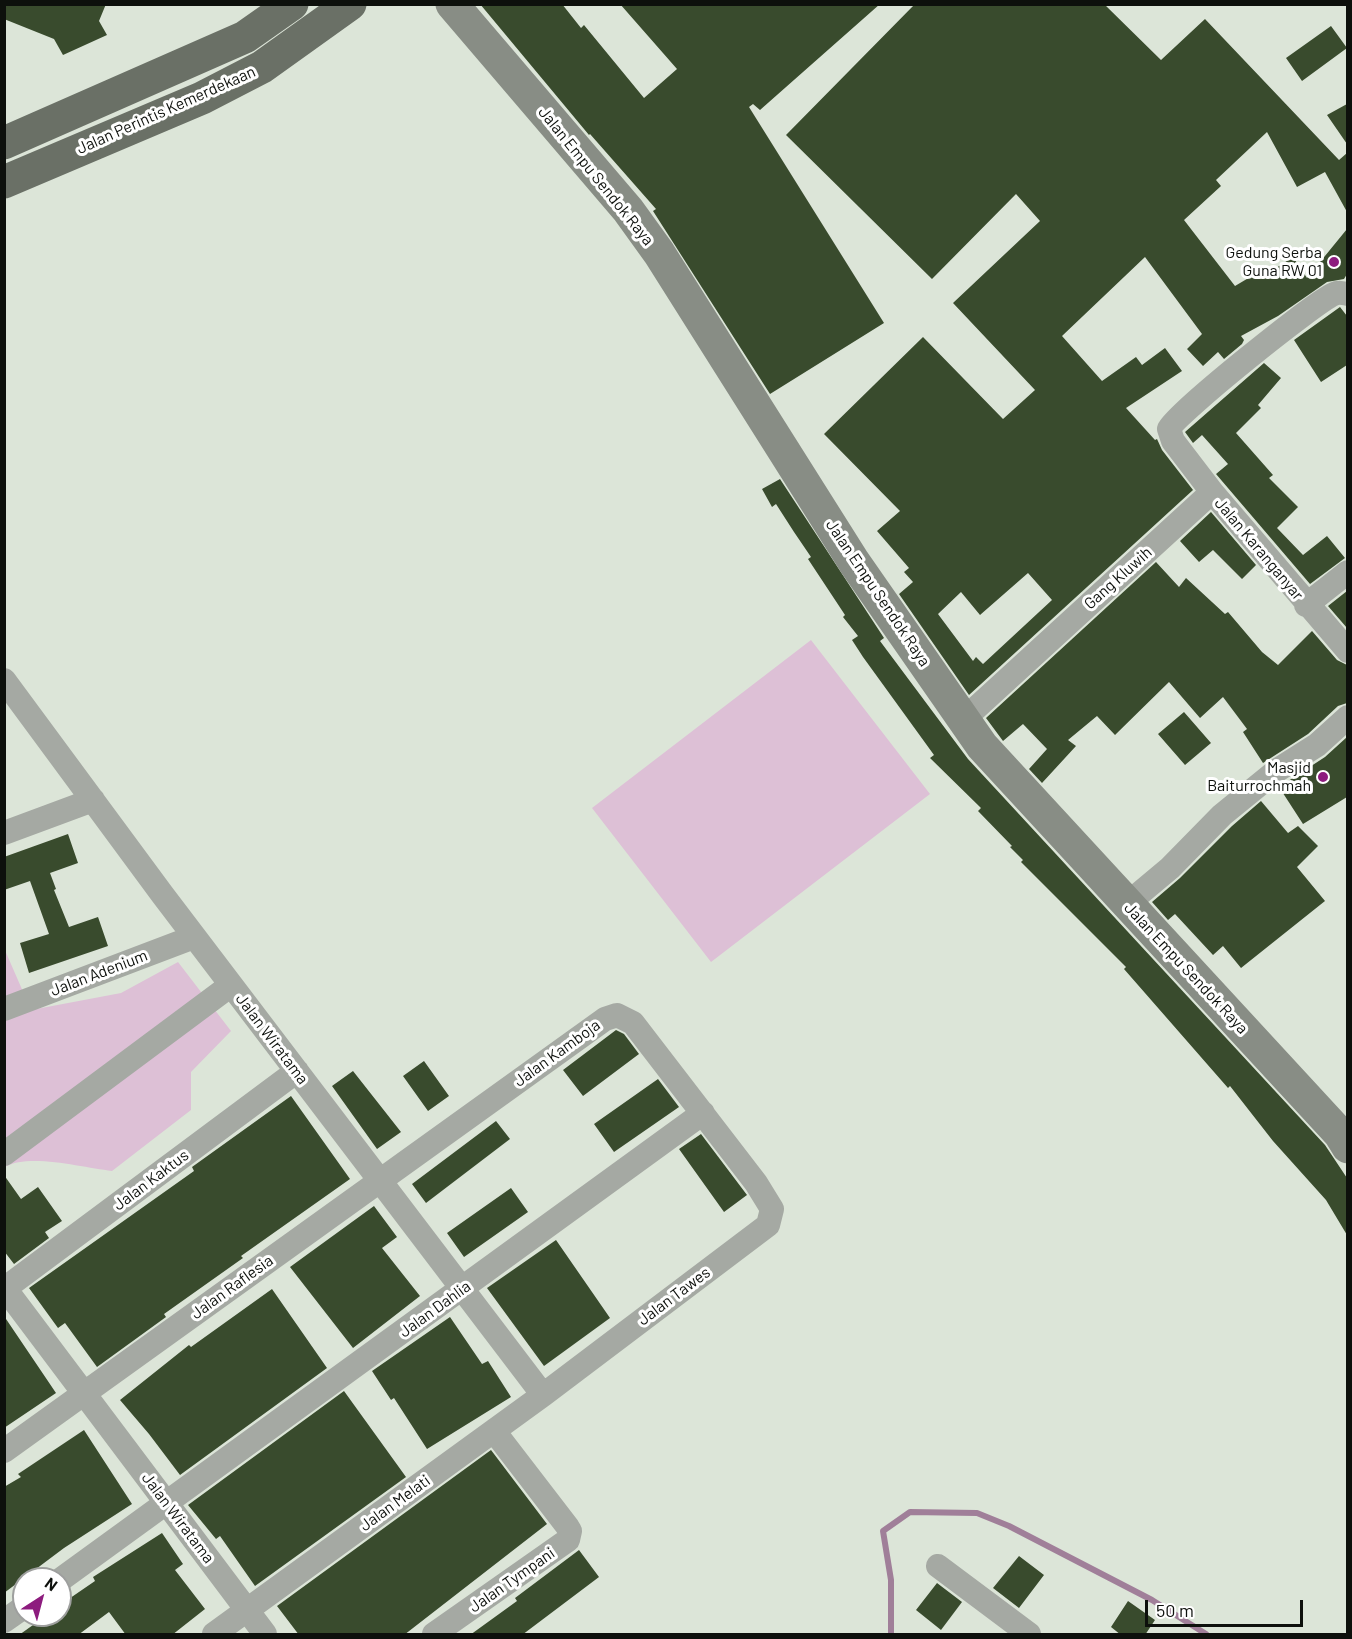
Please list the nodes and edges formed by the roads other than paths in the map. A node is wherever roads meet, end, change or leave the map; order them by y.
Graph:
1 (292, 4) edge
2 (350, 4) edge
3 (452, 4) edge
4 (4, 143) edge
5 (4, 182) edge
6 (1347, 294) edge
7 (1212, 492) junction
8 (1347, 572) edge
9 (1306, 605) junction
10 (1347, 651) edge
11 (4, 680) edge
12 (1347, 717) edge
13 (964, 719) junction
14 (93, 800) junction
15 (4, 834) edge
16 (1127, 904) junction
17 (194, 937) junction
18 (231, 985) junction
19 (4, 1009) edge
20 (297, 1071) junction
21 (703, 1113) junction
22 (1345, 1137) edge
23 (4, 1154) edge
24 (380, 1181) junction
25 (756, 1183) joint
26 (5, 1288) edge
27 (462, 1289) junction
28 (84, 1393) junction
29 (543, 1395) junction
30 (494, 1431) junction
31 (4, 1451) edge
32 (166, 1502) junction
33 (938, 1566) dead end
34 (72, 1571) edge
35 (247, 1611) junction
36 (214, 1635) edge
37 (265, 1635) edge
38 (434, 1635) edge
39 (1029, 1635) edge

1 - 4 highway, Jalan Perintis Kemerdekaan
2 - 5 highway, Jalan Perintis Kemerdekaan
3 - 13 main road, Jalan Empu Sendok Raya
6 - 7 street
7 - 9 street, Jalan Karanganyar
7 - 13 street, Gang Kluwih
8 - 9 street, Jalan Karanganyar
9 - 10 street, Jalan Karanganyar
11 - 14 street, Jalan Wiratama
12 - 16 street
13 - 16 main road, Jalan Empu Sendok Raya
14 - 15 street
14 - 17 street, Jalan Wiratama
16 - 22 main road, Jalan Empu Sendok Raya
17 - 18 street, Jalan Wiratama
17 - 19 street, Jalan Adenium
18 - 20 street, Jalan Wiratama
18 - 23 street
20 - 24 street, Jalan Wiratama
20 - 26 street, Jalan Kaktus
21 - 24 street, Jalan Kamboja
21 - 25 street, Jalan Kamboja
21 - 27 street, Jalan Dahlia
24 - 27 street, Jalan Wiratama
24 - 28 street, Jalan Raflesia
25 - 29 street, Jalan Tawes
26 - 28 street, Jalan Wiratama
27 - 29 street, Jalan Wiratama
27 - 32 street, Jalan Dahlia
28 - 31 street
28 - 32 street, Jalan Wiratama
29 - 30 street, Jalan Melati
30 - 35 street, Jalan Melati
30 - 38 street, Jalan Tympani
32 - 34 street, Jalan Dahlia
32 - 35 street, Jalan Wiratama
33 - 39 street
35 - 36 street, Jalan Melati
35 - 37 street, Jalan Wiratama

